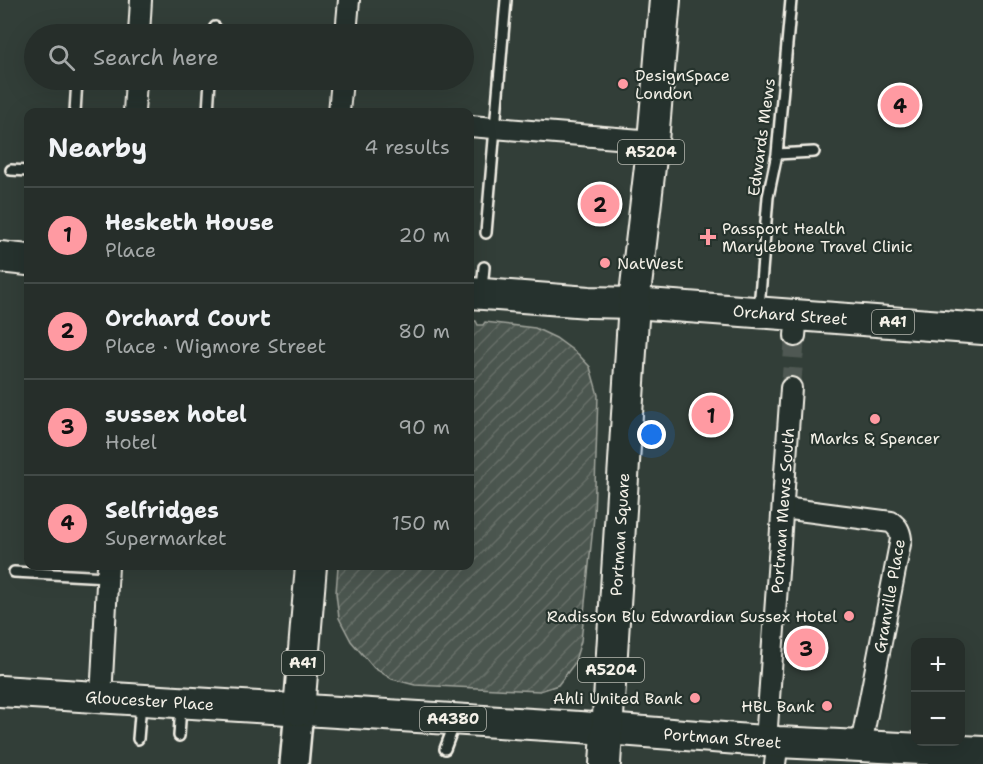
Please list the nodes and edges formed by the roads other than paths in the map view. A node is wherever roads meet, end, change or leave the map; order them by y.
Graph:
1 (141, 0) edge
2 (349, 0) edge
3 (506, 0) edge
4 (665, 0) edge
5 (791, 0) edge
6 (140, 24) edge
7 (347, 24) edge
8 (76, 90) edge
9 (135, 90) edge
10 (209, 90) edge
11 (341, 90) edge
12 (75, 108) edge
13 (134, 108) edge
14 (208, 108) edge
15 (339, 108) edge
16 (474, 128) edge
17 (494, 136) junction
18 (653, 141) junction
19 (814, 152) dead end
20 (777, 154) junction
21 (11, 170) dead end
22 (24, 171) edge
23 (486, 233) dead end
24 (0, 257) edge
25 (24, 260) edge
26 (478, 285) edge
27 (634, 303) junction
28 (758, 313) junction
29 (983, 329) edge
30 (791, 388) tunnel mouth
31 (783, 508) junction
32 (311, 570) edge
33 (108, 571) edge
34 (14, 572) dead end
35 (0, 691) edge
36 (101, 698) junction
37 (141, 700) junction
38 (181, 703) junction
39 (299, 710) junction
40 (456, 720) junction
41 (607, 729) junction
42 (179, 736) dead end
43 (138, 739) dead end
44 (861, 745) junction
45 (773, 749) edge
46 (445, 750) dead end
47 (983, 752) edge
48 (294, 764) edge
49 (605, 764) edge

1 - 6 street
2 - 7 street
3 - 17 lane
4 - 18 main road, A5204
5 - 20 lane, Edwards Mews
8 - 12 lane
9 - 13 street
10 - 14 lane
11 - 15 street
16 - 17 street
17 - 18 street
17 - 23 lane
18 - 27 main road, A5204
19 - 20 lane
20 - 28 lane, Edwards Mews
21 - 22 lane
24 - 25 main road
26 - 27 main road, A41
27 - 28 main road, Orchard Street / A41
27 - 41 main road, Portman Square / A5204
28 - 29 main road, Orchard Street / A41
30 - 31 street, Portman Mews South
31 - 44 street, Granville Place
31 - 45 street, Portman Mews South
32 - 39 main road, A41
33 - 34 lane
33 - 36 street
35 - 36 main road, Gloucester Place / A4380
36 - 37 main road, Gloucester Place / A4380
37 - 38 main road, Gloucester Place / A4380
37 - 43 lane
38 - 39 main road, Gloucester Place / A4380
38 - 42 lane
39 - 40 main road, A4380
39 - 48 street
40 - 41 main road, A4380
40 - 46 lane
41 - 45 main road, Portman Street / A4380
41 - 49 main road, A5204
44 - 45 main road, Portman Street / A4380
44 - 47 main road, Portman Street / A4380

